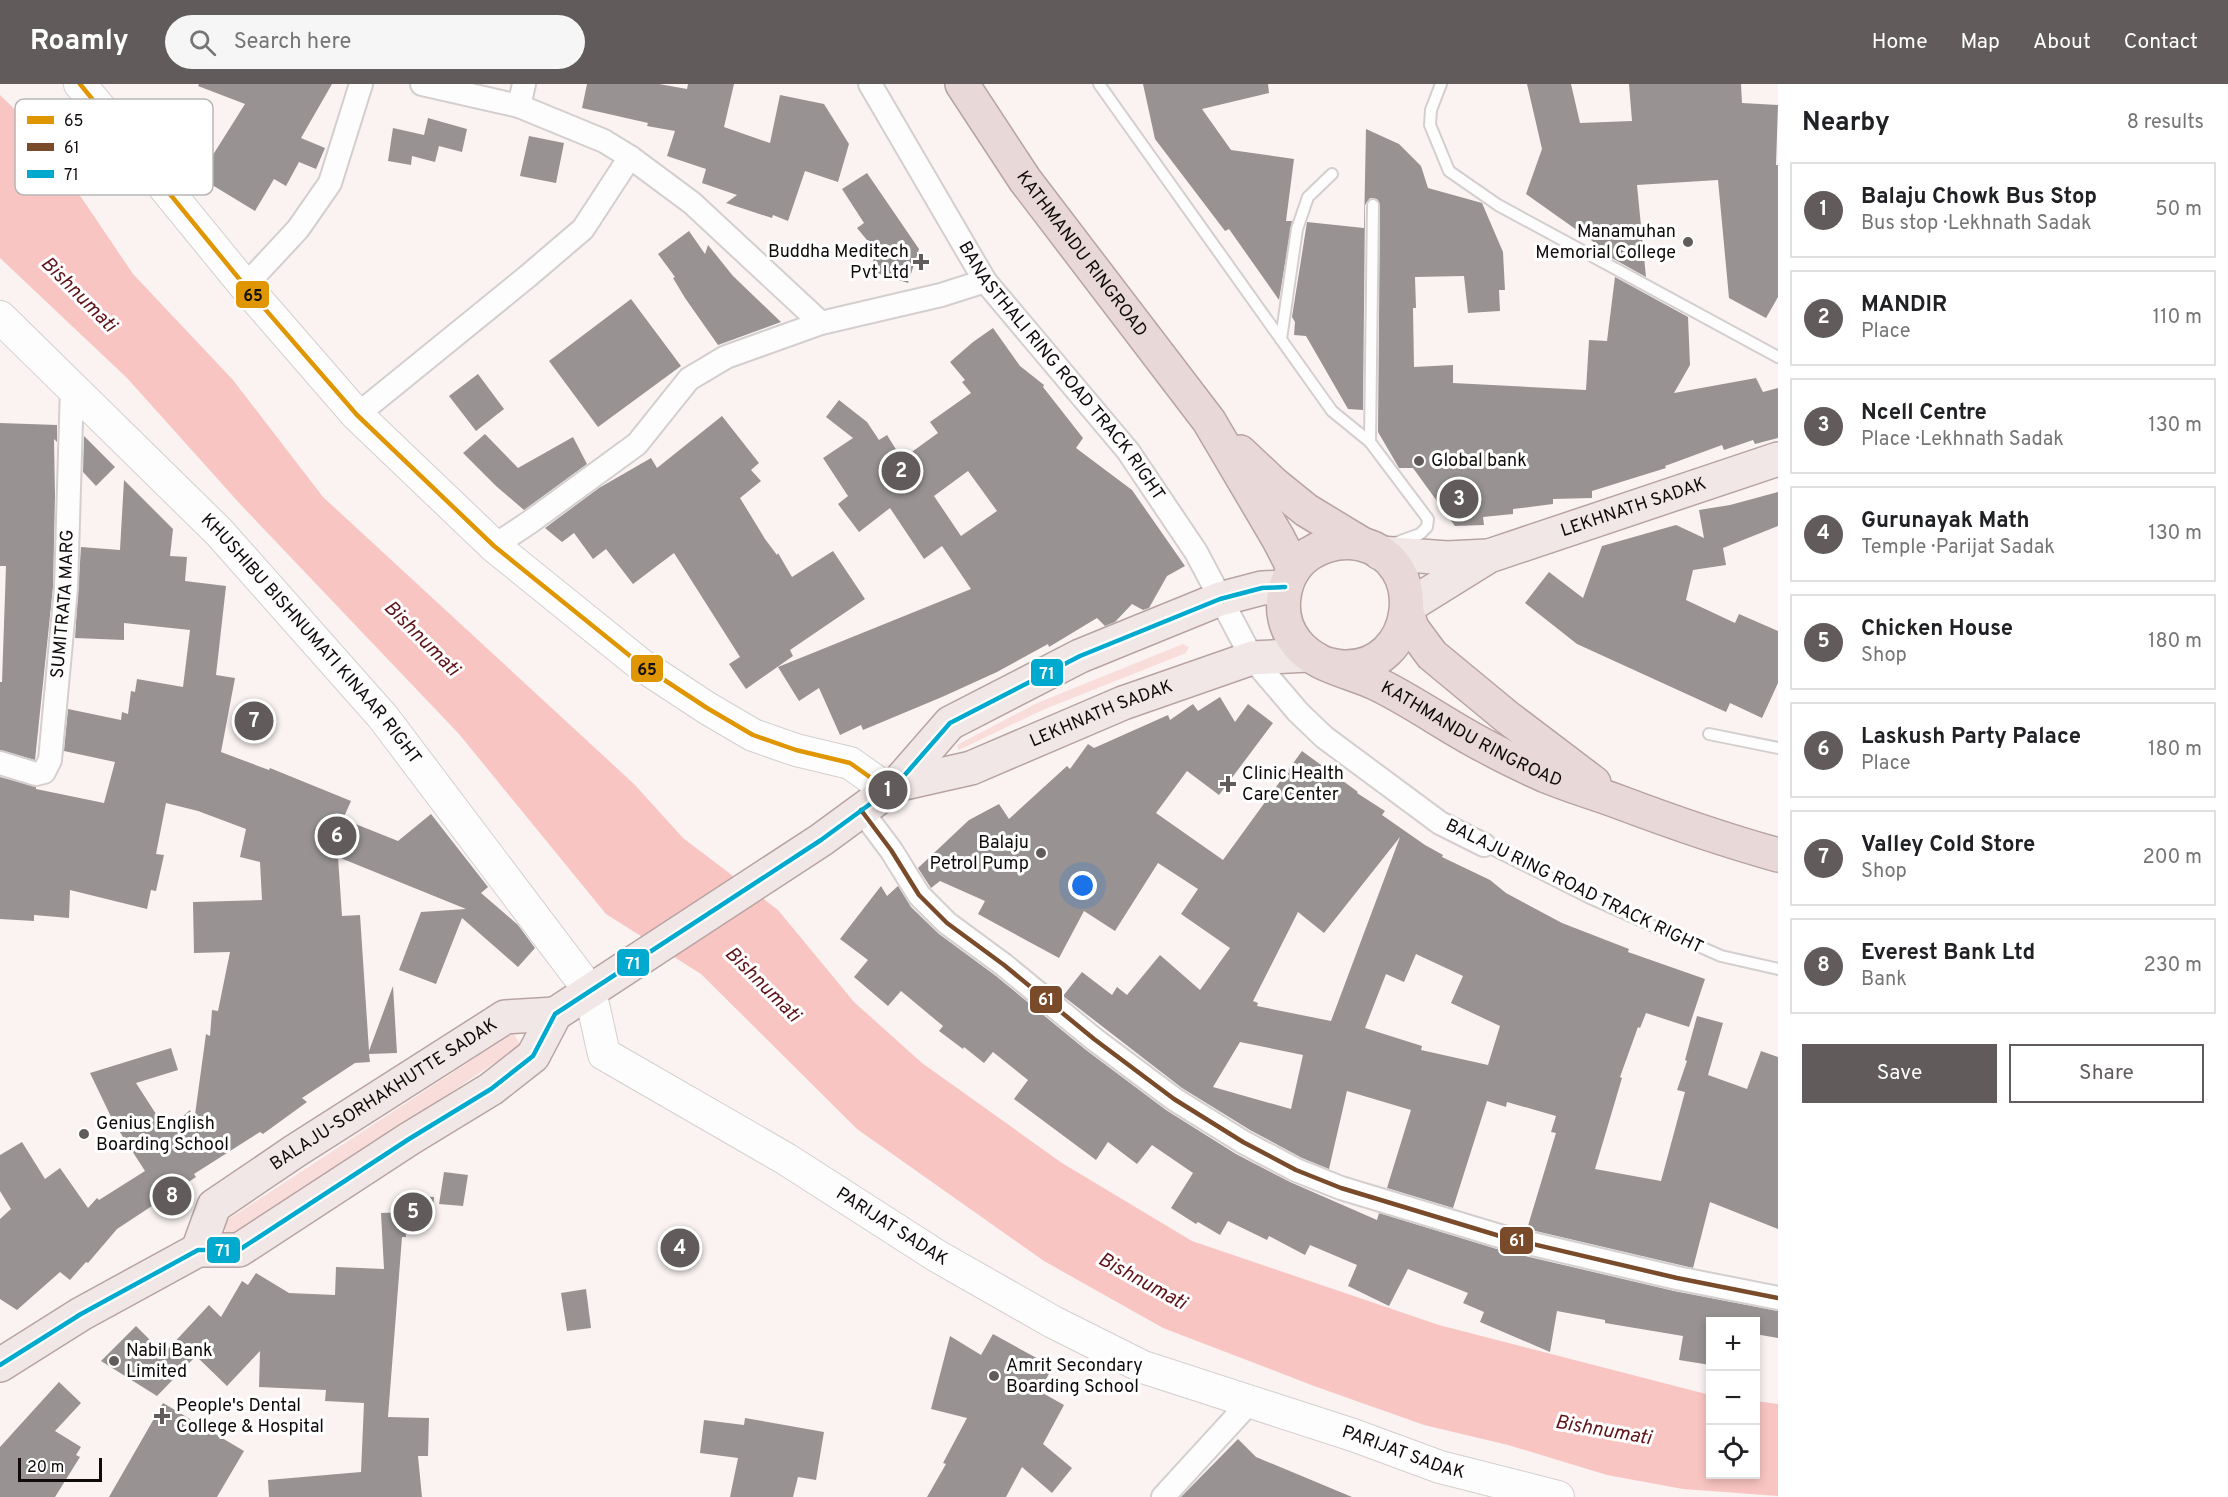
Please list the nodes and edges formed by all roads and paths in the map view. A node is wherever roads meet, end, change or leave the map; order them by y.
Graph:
1 (80, 84) edge
2 (361, 84) edge
3 (422, 84) edge
4 (870, 84) edge
5 (962, 84) edge
6 (1099, 84) edge
7 (1441, 84) edge
8 (521, 95) edge
9 (92, 99) edge
10 (630, 157) junction
11 (1332, 174) dead end
12 (171, 195) edge
13 (1373, 205) dead end
14 (985, 281) junction
15 (245, 286) junction
16 (0, 317) edge
17 (821, 323) junction
18 (1281, 339) junction
19 (1778, 357) edge
20 (72, 387) junction
21 (357, 415) junction
22 (1209, 421) junction
23 (1370, 442) junction
24 (1778, 459) edge
25 (494, 546) junction
26 (1372, 549) junction
27 (1489, 556) junction
28 (1290, 578) junction
29 (1220, 599) junction
30 (1407, 610) junction
31 (1252, 658) junction
32 (1317, 659) junction
33 (1709, 734) dead end
34 (1778, 748) edge
35 (0, 763) edge
36 (892, 788) junction
37 (1619, 802) junction
38 (861, 810) junction
39 (1484, 845) joint
40 (1778, 855) edge
41 (632, 963) joint
42 (1778, 969) edge
43 (590, 991) junction
44 (555, 1014) junction
45 (198, 1250) junction
46 (1778, 1298) edge
47 (0, 1365) edge
48 (1250, 1402) junction
49 (1163, 1497) edge
50 (1558, 1497) edge

1 - 9 street
2 - 15 street
3 - 8 street
4 - 14 street, BANASTHALI RING ROAD TRACK RIGHT
5 - 22 highway, KATHMANDU RINGROAD
6 - 18 lane
7 - 19 lane
8 - 10 street
10 - 17 street
10 - 21 street
11 - 18 lane
12 - 15 street
13 - 23 lane
14 - 17 street
14 - 29 street, BANASTHALI RING ROAD TRACK RIGHT
15 - 21 street
16 - 20 street, KHUSHIBU BISHNUMATI KINAAR RIGHT
17 - 25 street
18 - 23 lane
20 - 35 street, SUMITRATA MARG
20 - 43 street, KHUSHIBU BISHNUMATI KINAAR RIGHT
21 - 25 street
22 - 26 highway, KATHMANDU RINGROAD
22 - 28 highway, KATHMANDU RINGROAD
23 - 26 lane
24 - 27 main road, LEKHNATH SADAK
25 - 36 street
26 - 27 main road, LEKHNATH SADAK
26 - 28 highway
26 - 30 highway, KATHMANDU RINGROAD
27 - 30 main road, LEKHNATH SADAK
28 - 29 main road, LEKHNATH SADAK
28 - 32 highway, KATHMANDU RINGROAD
29 - 31 street, BANASTHALI RING ROAD TRACK RIGHT
29 - 36 main road, LEKHNATH SADAK
30 - 32 highway, KATHMANDU RINGROAD
30 - 37 highway, KATHMANDU RINGROAD
31 - 32 main road, LEKHNATH SADAK
31 - 36 main road, LEKHNATH SADAK
31 - 39 street, BALAJU RING ROAD TRACK RIGHT
32 - 37 highway, KATHMANDU RINGROAD
33 - 34 lane
36 - 38 main road, LEKHNATH SADAK
37 - 40 highway, KATHMANDU RINGROAD
38 - 41 main road, LEKHNATH SADAK
38 - 46 street
39 - 42 lane, BALAJU RING ROAD TRACK RIGHT
41 - 43 main road, BALAJU-SORHAKHUTTE SADAK
43 - 44 main road, BALAJU-SORHAKHUTTE SADAK
43 - 48 street, PARIJAT SADAK
44 - 45 main road
44 - 45 main road, BALAJU-SORHAKHUTTE SADAK
45 - 47 main road
48 - 49 street
48 - 50 street, PARIJAT SADAK

